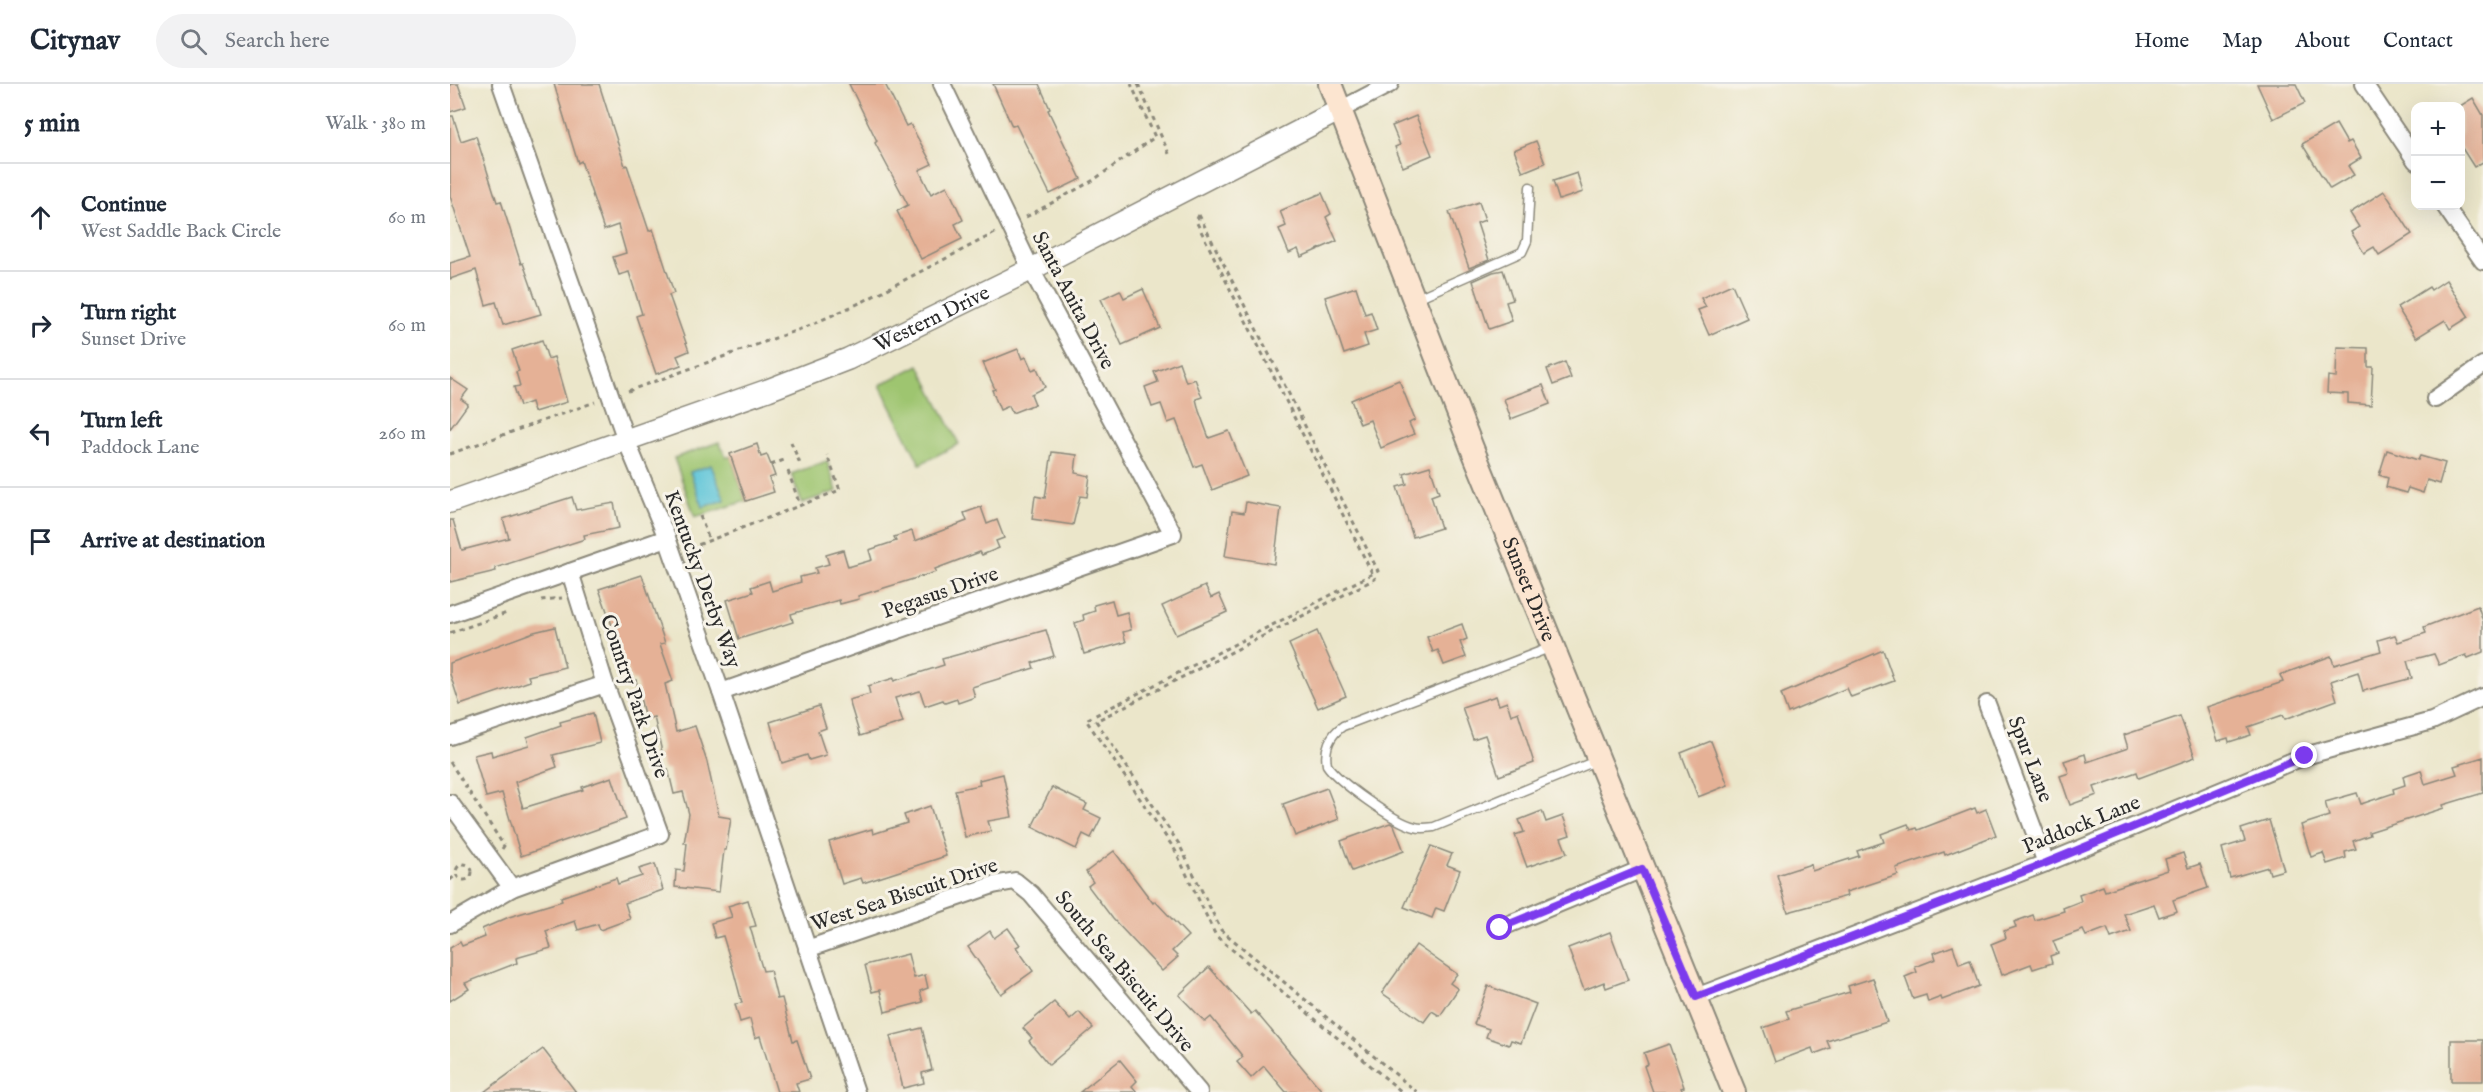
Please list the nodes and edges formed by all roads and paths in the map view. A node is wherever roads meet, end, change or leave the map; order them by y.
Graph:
1 (501, 84) edge
2 (942, 84) edge
3 (1131, 84) edge
4 (1138, 84) edge
5 (1330, 84) edge
6 (1390, 84) edge
7 (2364, 84) edge
8 (1340, 110) junction
9 (1170, 156) dead end
10 (2412, 156) edge
11 (1530, 187) dead end
12 (2448, 210) edge
13 (1026, 217) dead end
14 (1001, 230) dead end
15 (2483, 261) edge
16 (1031, 270) junction
17 (1414, 299) junction
18 (2483, 365) edge
19 (628, 391) dead end
20 (2435, 399) dead end
21 (599, 400) dead end
22 (626, 440) junction
23 (791, 442) dead end
24 (450, 454) edge
25 (827, 455) dead end
26 (784, 460) dead end
27 (771, 465) dead end
28 (801, 466) dead end
29 (788, 471) dead end
30 (450, 502) edge
31 (800, 506) junction
32 (700, 516) dead end
33 (1173, 534) joint
34 (667, 538) junction
35 (709, 540) junction
36 (690, 548) dead end
37 (570, 572) junction
38 (1372, 574) junction
39 (566, 597) dead end
40 (538, 601) dead end
41 (507, 613) dead end
42 (450, 614) edge
43 (450, 633) edge
44 (1553, 646) junction
45 (605, 684) junction
46 (721, 692) junction
47 (2483, 697) edge
48 (1987, 704) dead end
49 (450, 736) edge
50 (1598, 760) junction
51 (450, 762) edge
52 (450, 804) edge
53 (501, 849) dead end
54 (2046, 863) junction
55 (1642, 869) junction
56 (456, 875) junction
57 (450, 880) edge
58 (1015, 881) joint
59 (512, 888) junction
60 (450, 924) edge
61 (1500, 928) dead end
62 (807, 949) junction
63 (1696, 997) junction
64 (856, 1092) edge
65 (1199, 1092) edge
66 (1402, 1092) edge
67 (1417, 1092) edge
68 (1734, 1092) edge

1 - 22 street, Kentucky Derby Way
2 - 16 street, Santa Anita Drive
3 - 13 path
4 - 9 path
5 - 8 main road, Sunset Drive
6 - 8 street, Western Drive
7 - 10 street
8 - 16 street, Western Drive
8 - 17 main road, Sunset Drive
11 - 17 lane
12 - 15 street
14 - 19 path
16 - 22 street, Western Drive
16 - 33 street, Santa Anita Drive
17 - 44 main road, Sunset Drive
18 - 20 street
21 - 24 path
22 - 30 street, Western Drive
22 - 34 street, Kentucky Derby Way
23 - 28 path
25 - 31 path
26 - 27 path
29 - 31 path
31 - 35 path
32 - 35 path
33 - 46 street, Pegasus Drive
34 - 37 street
34 - 46 street, Kentucky Derby Way
35 - 36 path
37 - 42 street
37 - 45 street, Country Park Drive
38 - 38 path
38 - 66 path
38 - 67 path
39 - 40 path
41 - 43 path
44 - 50 main road, Sunset Drive
44 - 50 lane
45 - 49 street
45 - 59 street, Country Park Drive
46 - 62 street, Kentucky Derby Way
47 - 54 street, Paddock Lane
48 - 54 street, Spur Lane
50 - 55 main road, Sunset Drive
51 - 53 path
52 - 59 street
54 - 63 street, Paddock Lane
55 - 61 street
55 - 63 main road, Sunset Drive
56 - 56 path
56 - 57 path
58 - 62 street, West Sea Biscuit Drive
58 - 65 street, South Sea Biscuit Drive
59 - 60 street
62 - 64 street, Kentucky Derby Way
63 - 68 main road, Sunset Drive

